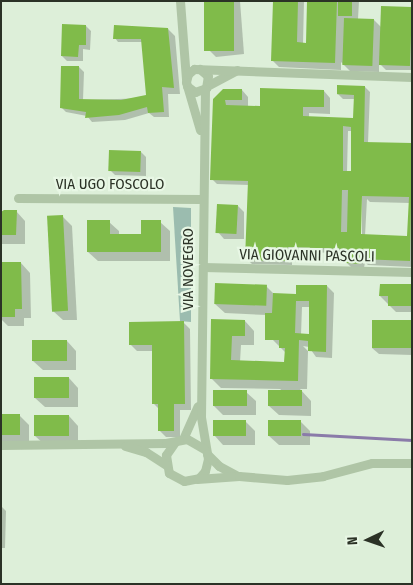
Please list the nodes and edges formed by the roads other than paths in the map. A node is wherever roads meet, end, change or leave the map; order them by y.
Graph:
1 (180, 1) edge
2 (182, 28) junction
3 (198, 69) junction
4 (237, 69) junction
5 (412, 77) edge
6 (186, 83) junction
7 (206, 88) junction
8 (202, 146) junction
9 (18, 198) dead end
10 (202, 199) junction
11 (202, 267) junction
12 (412, 272) edge
13 (202, 391) junction
14 (179, 440) junction
15 (113, 444) junction
16 (1, 445) edge
17 (206, 452) junction
18 (412, 463) edge
19 (166, 465) junction
20 (239, 476) junction
21 (196, 479) junction

1 - 2 street, VIA NOVEGRO
2 - 3 street, VIA NOVEGRO
2 - 6 street, VIA NOVEGRO
3 - 4 street
3 - 6 street
3 - 7 street
4 - 5 street
4 - 7 street
6 - 7 street
6 - 8 street, VIA NOVEGRO
7 - 8 street, VIA NOVEGRO
8 - 10 street, VIA NOVEGRO
9 - 10 street, VIA UGO FOSCOLO
10 - 11 street, VIA NOVEGRO
11 - 12 street, VIA GIOVANNI PASCOLI
11 - 13 street, VIA NOVEGRO
13 - 14 street, VIA NOVEGRO
13 - 17 street, VIA NOVEGRO
14 - 15 street
14 - 17 street
14 - 19 street, VIA NOVEGRO
15 - 16 street
15 - 19 street
17 - 20 street
17 - 21 street, VIA NOVEGRO
18 - 20 street
19 - 21 street
20 - 21 street

